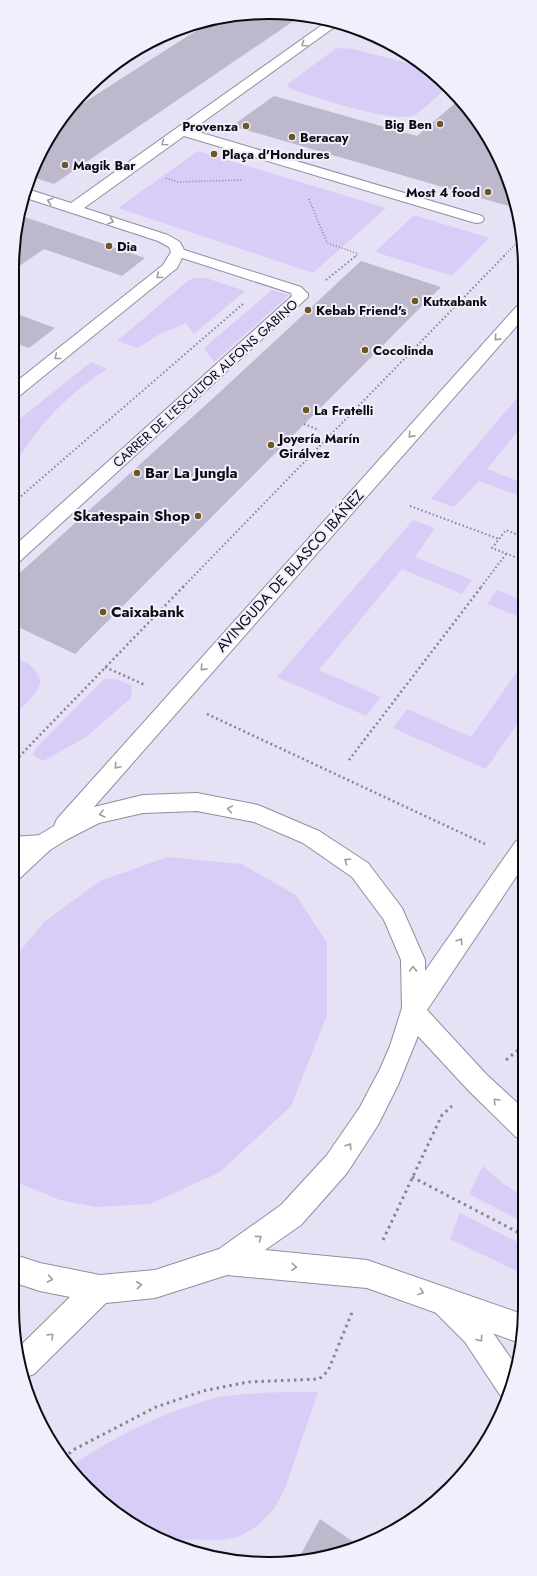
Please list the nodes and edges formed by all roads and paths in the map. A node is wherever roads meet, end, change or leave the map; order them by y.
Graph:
1 (328, 27) edge
2 (180, 131) junction
3 (164, 178) dead end
4 (247, 180) dead end
5 (306, 193) dead end
6 (30, 195) edge
7 (74, 208) junction
8 (477, 219) dead end
9 (516, 243) edge
10 (177, 249) junction
11 (320, 278) dead end
12 (269, 282) junction
13 (518, 315) edge
14 (19, 387) edge
15 (304, 424) dead end
16 (319, 430) dead end
17 (19, 498) edge
18 (410, 506) dead end
19 (518, 535) edge
20 (499, 539) junction
21 (19, 552) edge
22 (506, 554) junction
23 (518, 558) edge
24 (105, 667) junction
25 (140, 683) dead end
26 (206, 714) dead end
27 (19, 757) edge
28 (349, 760) dead end
29 (50, 839) junction
30 (482, 843) dead end
31 (19, 845) edge
32 (518, 856) edge
33 (19, 865) edge
34 (414, 1011) junction
35 (518, 1121) edge
36 (412, 1177) dead end
37 (518, 1232) edge
38 (227, 1261) junction
39 (19, 1270) edge
40 (100, 1289) junction
41 (444, 1301) junction
42 (517, 1327) edge
43 (25, 1361) edge
44 (507, 1379) edge

1 -> 2 street
2 -> 7 street
2 - 8 street
3 - 4 path
5 - 11 path
7 -> 6 street
7 -> 10 street
9 - 24 path
10 - 12 street, CARRER DE L'ESCULTOR ALFONS GABINO
10 -> 14 street
12 - 17 path
12 - 21 street, CARRER DE L'ESCULTOR ALFONS GABINO
13 -> 29 street, AVINGUDA DE BLASCO IBÁÑEZ
15 - 16 path
18 - 20 path
19 - 20 path
20 - 22 path
22 - 23 path
22 - 28 path
24 - 25 path
24 - 27 path
26 - 30 path
29 - 31 street
29 - 33 street
34 -> 29 street
34 -> 32 street
35 -> 34 street
38 -> 34 street
36 - 37 path
40 -> 38 street
38 -> 41 street
39 -> 40 street
43 -> 40 street
41 - 42 street
41 -> 44 street

